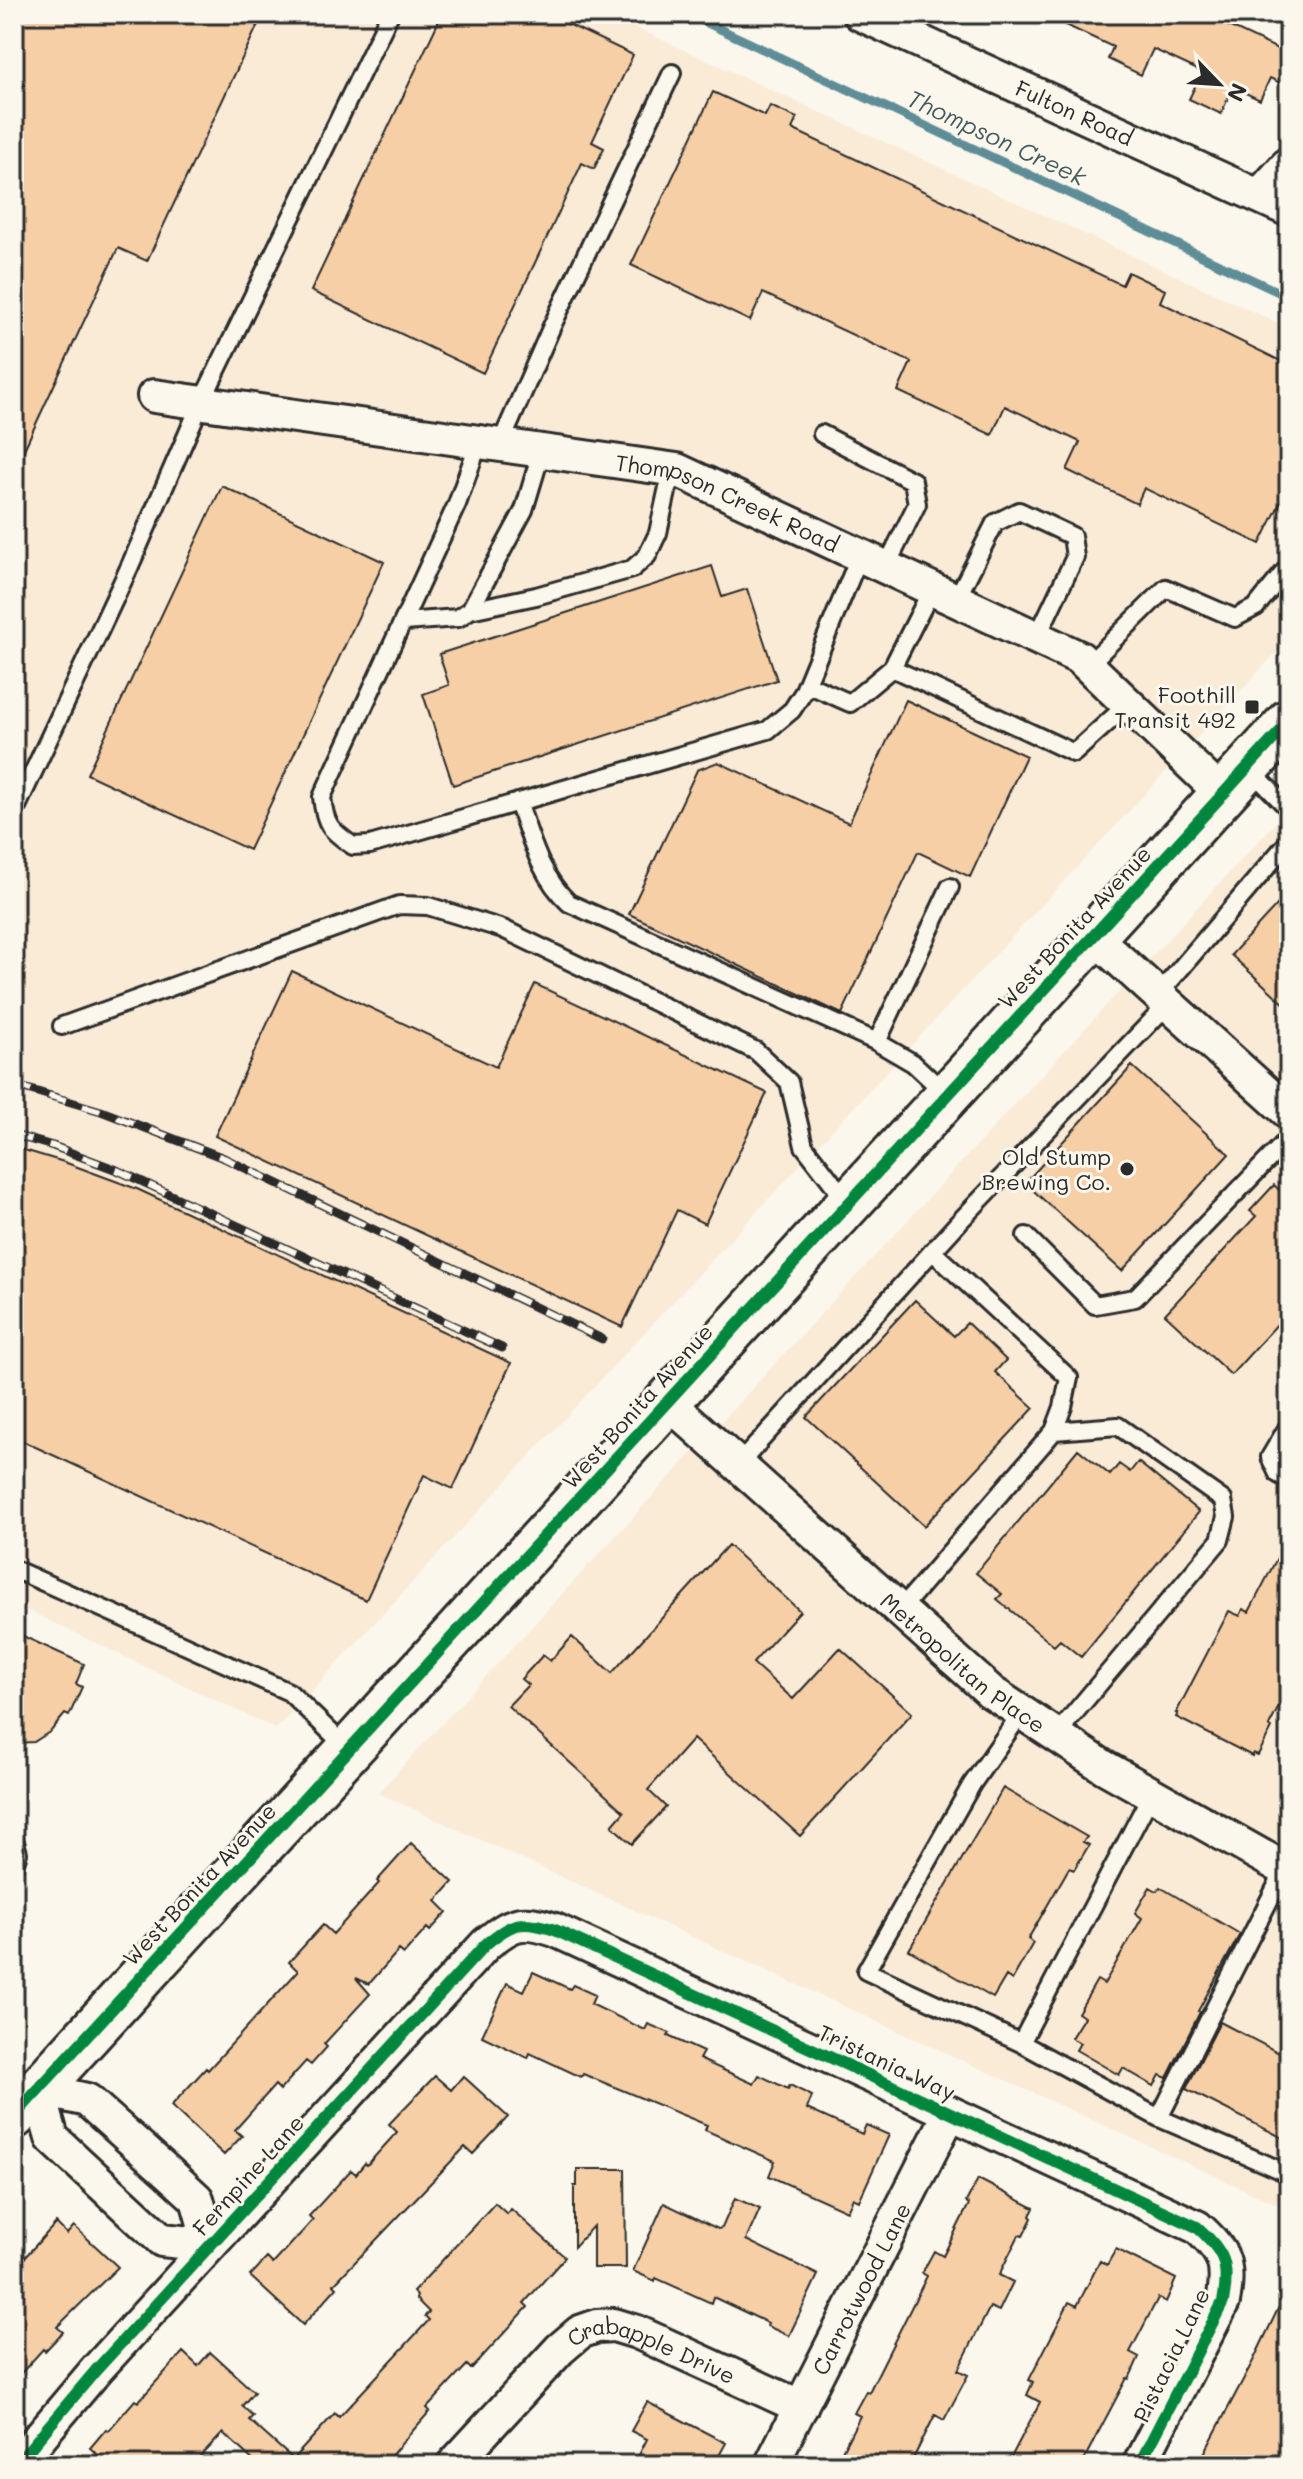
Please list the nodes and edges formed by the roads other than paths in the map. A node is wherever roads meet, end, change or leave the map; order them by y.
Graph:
1 (390, 14) edge
2 (860, 14) edge
3 (672, 73) dead end
4 (1289, 163) edge
5 (1260, 195) junction
6 (1289, 210) edge
7 (154, 396) dead end
8 (201, 403) junction
9 (822, 434) dead end
10 (489, 443) junction
11 (542, 450) junction
12 (672, 469) junction
13 (873, 561) junction
14 (1289, 566) edge
15 (944, 594) junction
16 (470, 610) junction
17 (404, 622) junction
18 (1037, 637) junction
19 (1088, 665) junction
20 (892, 668) junction
21 (807, 684) junction
22 (1128, 704) junction
23 (1289, 722) edge
24 (1236, 781) junction
25 (518, 802) junction
26 (1289, 809) edge
27 (14, 813) edge
28 (1289, 841) edge
29 (950, 887) dead end
30 (1093, 936) junction
31 (1163, 1000) junction
32 (62, 1026) dead end
33 (877, 1042) junction
34 (948, 1095) junction
35 (1289, 1113) edge
36 (1289, 1138) edge
37 (849, 1204) junction
38 (1026, 1236) dead end
39 (932, 1251) junction
40 (668, 1402) junction
41 (1289, 1425) edge
42 (1054, 1431) junction
43 (739, 1464) junction
44 (1289, 1480) edge
45 (14, 1569) edge
46 (900, 1610) junction
47 (1022, 1712) junction
48 (1056, 1735) junction
49 (349, 1750) junction
50 (1151, 1795) junction
51 (14, 1839) edge
52 (14, 1865) edge
53 (1288, 1867) edge
54 (519, 1922) joint
55 (1021, 2043) junction
56 (26, 2097) edge
57 (950, 2113) junction
58 (1159, 2118) junction
59 (1289, 2174) edge
60 (210, 2245) junction
61 (1225, 2260) joint
62 (801, 2407) junction
63 (16, 2465) edge
64 (453, 2465) edge
65 (771, 2465) edge
66 (1139, 2465) edge

1 - 8 lane
2 - 5 street, Fulton Road
3 - 10 lane
4 - 5 street
5 - 6 street, Fulton Road
7 - 8 street, Thompson Creek Road
8 - 10 street, Thompson Creek Road
8 - 27 lane
9 - 13 lane
10 - 11 street, Thompson Creek Road
10 - 17 lane
11 - 12 street, Thompson Creek Road
11 - 16 lane
12 - 13 street, Thompson Creek Road
12 - 16 lane
13 - 15 street, Thompson Creek Road
13 - 21 lane
14 - 19 lane
15 - 18 street, Thompson Creek Road
15 - 18 lane
15 - 20 lane
16 - 17 lane
17 - 25 lane
18 - 19 street, Thompson Creek Road
19 - 22 street, Thompson Creek Road
20 - 21 lane
20 - 22 lane
21 - 25 lane
22 - 24 street, Thompson Creek Road
23 - 24 main road, West Bonita Avenue
24 - 26 lane
24 - 30 main road, West Bonita Avenue
25 - 33 lane
28 - 31 lane
29 - 33 lane
30 - 31 street
30 - 34 main road, West Bonita Avenue
31 - 35 street
31 - 39 lane
32 - 37 lane
33 - 34 lane
34 - 37 main road, West Bonita Avenue
36 - 38 lane
37 - 40 main road, West Bonita Avenue
39 - 42 lane
39 - 43 lane
40 - 43 street, Metropolitan Place
40 - 49 main road, West Bonita Avenue
41 - 44 lane
42 - 46 lane
42 - 48 lane
43 - 46 street, Metropolitan Place
45 - 49 lane
46 - 47 street, Metropolitan Place
47 - 48 street, Metropolitan Place
47 - 55 lane
48 - 50 street, Metropolitan Place
49 - 56 main road, West Bonita Avenue
50 - 53 street, Metropolitan Place
50 - 55 lane
51 - 52 lane
53 - 58 lane
54 - 57 street, Tristania Way
54 - 60 street, Fernpine Lane
55 - 58 lane
56 - 60 street
56 - 60 street
57 - 61 street, Tristania Way
57 - 62 street, Carrotwood Lane
58 - 59 lane
60 - 63 street, Fernpine Lane
61 - 66 street, Pistacia Lane
62 - 64 street, Crabapple Drive
62 - 65 street, Carrotwood Lane

